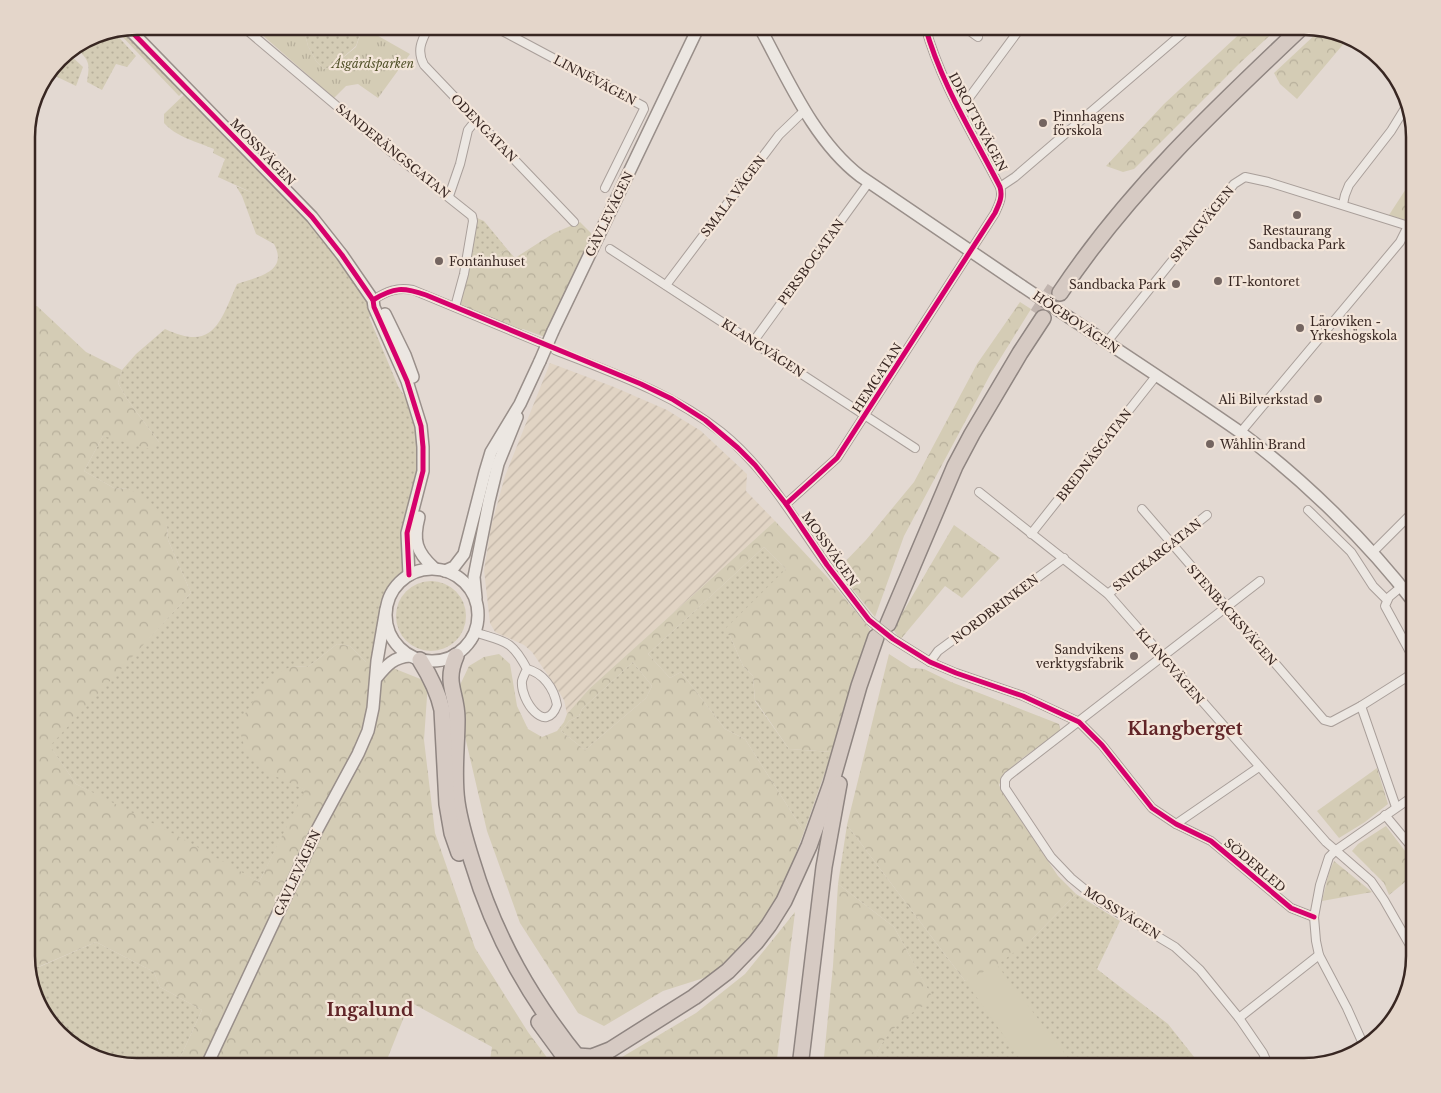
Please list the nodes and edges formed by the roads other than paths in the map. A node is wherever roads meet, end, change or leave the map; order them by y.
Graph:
1 (135, 35) edge
2 (253, 35) edge
3 (425, 35) edge
4 (510, 35) edge
5 (695, 35) edge
6 (764, 35) edge
7 (927, 35) edge
8 (975, 35) edge
9 (1015, 35) edge
10 (1181, 35) edge
11 (1283, 35) edge
12 (1294, 35) edge
13 (978, 37) dead end
14 (805, 110) junction
15 (960, 110) junction
16 (1403, 112) edge
17 (476, 120) junction
18 (869, 182) junction
19 (1000, 186) junction
20 (606, 188) dead end
21 (449, 196) junction
22 (1343, 204) junction
23 (574, 222) dead end
24 (1406, 225) edge
25 (1406, 234) edge
26 (610, 249) dead end
27 (970, 251) junction
28 (666, 285) junction
29 (373, 300) junction
30 (455, 308) junction
31 (1040, 316) tunnel mouth
32 (753, 342) junction
33 (541, 343) dead end
34 (1106, 343) junction
35 (555, 350) dead end
36 (1156, 376) junction
37 (520, 404) junction
38 (865, 415) junction
39 (1240, 433) junction
40 (915, 448) dead end
41 (979, 492) dead end
42 (419, 501) junction
43 (786, 504) junction
44 (1142, 509) dead end
45 (1308, 510) dead end
46 (1207, 515) dead end
47 (1406, 519) edge
48 (1031, 534) junction
49 (1170, 544) junction
50 (1373, 552) junction
51 (1064, 558) junction
52 (439, 570) junction
53 (409, 575) junction
54 (1260, 581) dead end
55 (1402, 587) junction
56 (1406, 592) edge
57 (1108, 594) junction
58 (476, 600) junction
59 (1387, 600) junction
60 (1226, 607) junction
61 (386, 609) junction
62 (880, 621) junction
63 (474, 632) junction
64 (883, 639) junction
65 (1406, 644) edge
66 (456, 656) junction
67 (1162, 656) junction
68 (415, 658) junction
69 (930, 662) junction
70 (527, 670) junction
71 (377, 676) junction
72 (1406, 676) edge
73 (1361, 706) junction
74 (1079, 722) junction
75 (1259, 767) junction
76 (831, 784) junction
77 (1406, 801) edge
78 (1396, 807) junction
79 (1385, 815) junction
80 (1176, 824) junction
81 (1406, 840) edge
82 (1336, 850) junction
83 (1314, 917) junction
84 (1406, 938) edge
85 (1320, 955) junction
86 (1239, 1018) junction
87 (1361, 1040) edge
88 (210, 1058) edge
89 (572, 1058) edge
90 (575, 1058) edge
91 (590, 1058) edge
92 (793, 1058) edge
93 (801, 1058) edge
94 (1264, 1058) edge

1 - 29 main road, MOSSVÄGEN
2 - 21 street, SANDERÄNGSGATAN
3 - 17 street, ODENGATAN
4 - 20 street, LINNÉVÄGEN
5 - 37 main road, GÄVLEVÄGEN, bridge
6 - 14 main road, HÖGBOVÄGEN
7 - 15 street, IDROTTSVÄGEN
8 - 13 street
9 - 15 street
10 - 19 street
11 - 12 highway
14 - 18 main road, HÖGBOVÄGEN
14 - 28 street, SMALA VÄGEN
15 - 19 street, IDROTTSVÄGEN
16 - 22 street
17 - 21 street
17 - 23 street, ODENGATAN
18 - 27 main road, HÖGBOVÄGEN
18 - 32 street, PERSBOGATAN
19 - 27 street, IDROTTSVÄGEN
21 - 30 street, SANDERÄNGSGATAN
22 - 24 street, SPÅNGVÄGEN
22 - 34 street, SPÅNGVÄGEN
25 - 39 street
26 - 28 street, KLANGVÄGEN
27 - 34 main road, HÖGBOVÄGEN, bridge
27 - 38 street, HEMGATAN
28 - 32 street, KLANGVÄGEN
29 - 30 street
29 - 42 main road, MOSSVÄGEN
30 - 33 street
31 - 62 highway
32 - 38 street, KLANGVÄGEN
34 - 36 main road, HÖGBOVÄGEN
35 - 43 street, MOSSVÄGEN
36 - 39 main road, HÖGBOVÄGEN
36 - 48 street, BREDNÄSGATAN
37 - 52 main road, GÄVLEVÄGEN
37 - 58 main road, GÄVLEVÄGEN
38 - 40 street, KLANGVÄGEN
38 - 43 street, HEMGATAN
39 - 50 main road, HÖGBOVÄGEN
41 - 48 street, KLANGVÄGEN
42 - 52 main road, MOSSVÄGEN
42 - 53 main road, MOSSVÄGEN
43 - 62 street, MOSSVÄGEN
44 - 49 street, STENBACKSVÄGEN
45 - 59 street
46 - 49 street, SNICKARGATAN
47 - 50 street
48 - 51 street, KLANGVÄGEN
49 - 57 street, SNICKARGATAN
49 - 60 street, STENBACKSVÄGEN
50 - 55 main road, HÖGBOVÄGEN
51 - 57 street, KLANGVÄGEN
51 - 69 street, NORDBRINKEN
52 - 53 main road
52 - 58 main road
53 - 61 main road
54 - 60 street
55 - 56 main road, HÖGBOVÄGEN
55 - 59 street
57 - 67 street, KLANGVÄGEN
58 - 63 main road
59 - 65 street
60 - 67 street
60 - 73 street, STENBACKSVÄGEN
61 - 68 main road
61 - 71 main road, GÄVLEVÄGEN
62 - 64 street, MOSSVÄGEN, bridge
63 - 66 main road
63 - 70 street
64 - 69 street, MOSSVÄGEN
64 - 76 highway
64 - 93 highway
66 - 68 main road
66 - 90 highway
67 - 74 street
67 - 75 street, KLANGVÄGEN
68 - 71 main road
68 - 89 highway
69 - 74 street, MOSSVÄGEN
70 - 70 street
71 - 88 main road, GÄVLEVÄGEN
72 - 73 street
73 - 78 street
74 - 80 street, SÖDERLED
74 - 86 street, MOSSVÄGEN
75 - 80 street
75 - 82 street, KLANGVÄGEN
76 - 91 highway
76 - 92 highway
77 - 78 street
78 - 79 street
79 - 81 street
79 - 82 street
80 - 83 street, SÖDERLED
82 - 83 street
82 - 84 street, KLANGVÄGEN
83 - 85 street
85 - 86 street
85 - 87 street
86 - 94 street, MOSSVÄGEN

